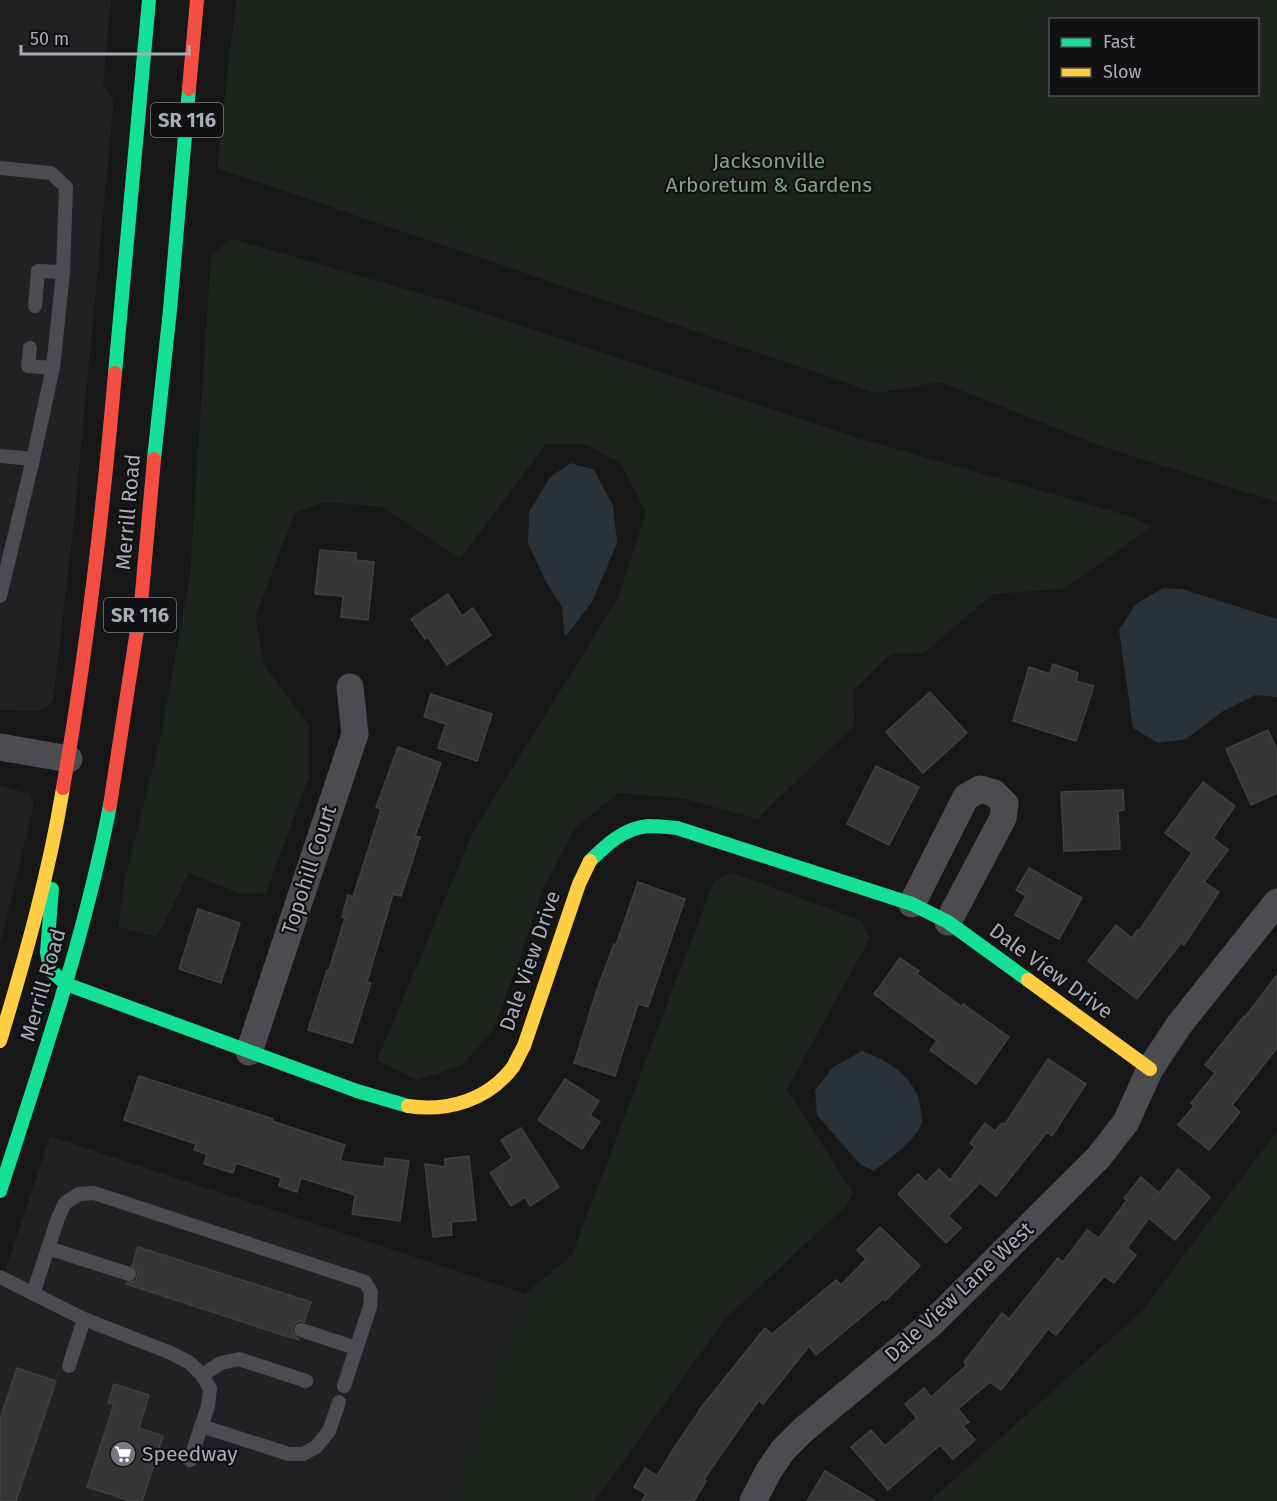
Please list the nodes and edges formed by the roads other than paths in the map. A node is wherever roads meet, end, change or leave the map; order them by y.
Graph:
1 (148, 0) edge
2 (197, 0) edge
3 (0, 168) edge
4 (63, 272) junction
5 (35, 306) dead end
6 (30, 348) dead end
7 (52, 368) junction
8 (0, 456) edge
9 (33, 459) junction
10 (0, 596) edge
11 (350, 687) dead end
12 (0, 747) edge
13 (69, 759) junction
14 (56, 828) junction
15 (1277, 902) edge
16 (912, 903) junction
17 (948, 922) junction
18 (66, 984) junction
19 (0, 1041) edge
20 (249, 1052) junction
21 (1150, 1069) junction
22 (0, 1191) edge
23 (48, 1248) junction
24 (129, 1274) dead end
25 (0, 1277) edge
26 (33, 1294) junction
27 (84, 1319) junction
28 (302, 1330) dead end
29 (357, 1348) junction
30 (69, 1366) dead end
31 (202, 1375) junction
32 (306, 1381) dead end
33 (344, 1386) dead end
34 (339, 1402) dead end
35 (201, 1426) junction
36 (190, 1460) dead end
37 (753, 1501) edge

1 - 13 main road, Merrill Road / SR 116
2 - 18 main road, Merrill Road / SR 116
3 - 4 lane
4 - 5 lane
4 - 7 lane
6 - 7 lane
7 - 9 lane
8 - 9 lane
9 - 10 lane
11 - 20 street, Topohill Court
12 - 13 street
13 - 14 main road, Merrill Road / SR 116
14 - 18 main road
14 - 19 main road, Merrill Road / SR 116
15 - 21 street, Dale View Lane West
16 - 17 main road, Dale View Drive
16 - 17 street
16 - 20 main road, Dale View Drive
17 - 21 main road, Dale View Drive
18 - 20 main road, Dale View Drive
18 - 22 main road, Merrill Road / SR 116
21 - 37 street, Dale View Lane West
23 - 24 lane
23 - 26 lane
23 - 29 lane
25 - 26 lane
26 - 27 lane
27 - 30 lane
27 - 31 lane
28 - 29 lane
29 - 33 lane
31 - 32 lane
31 - 35 lane
34 - 35 lane
35 - 36 lane

